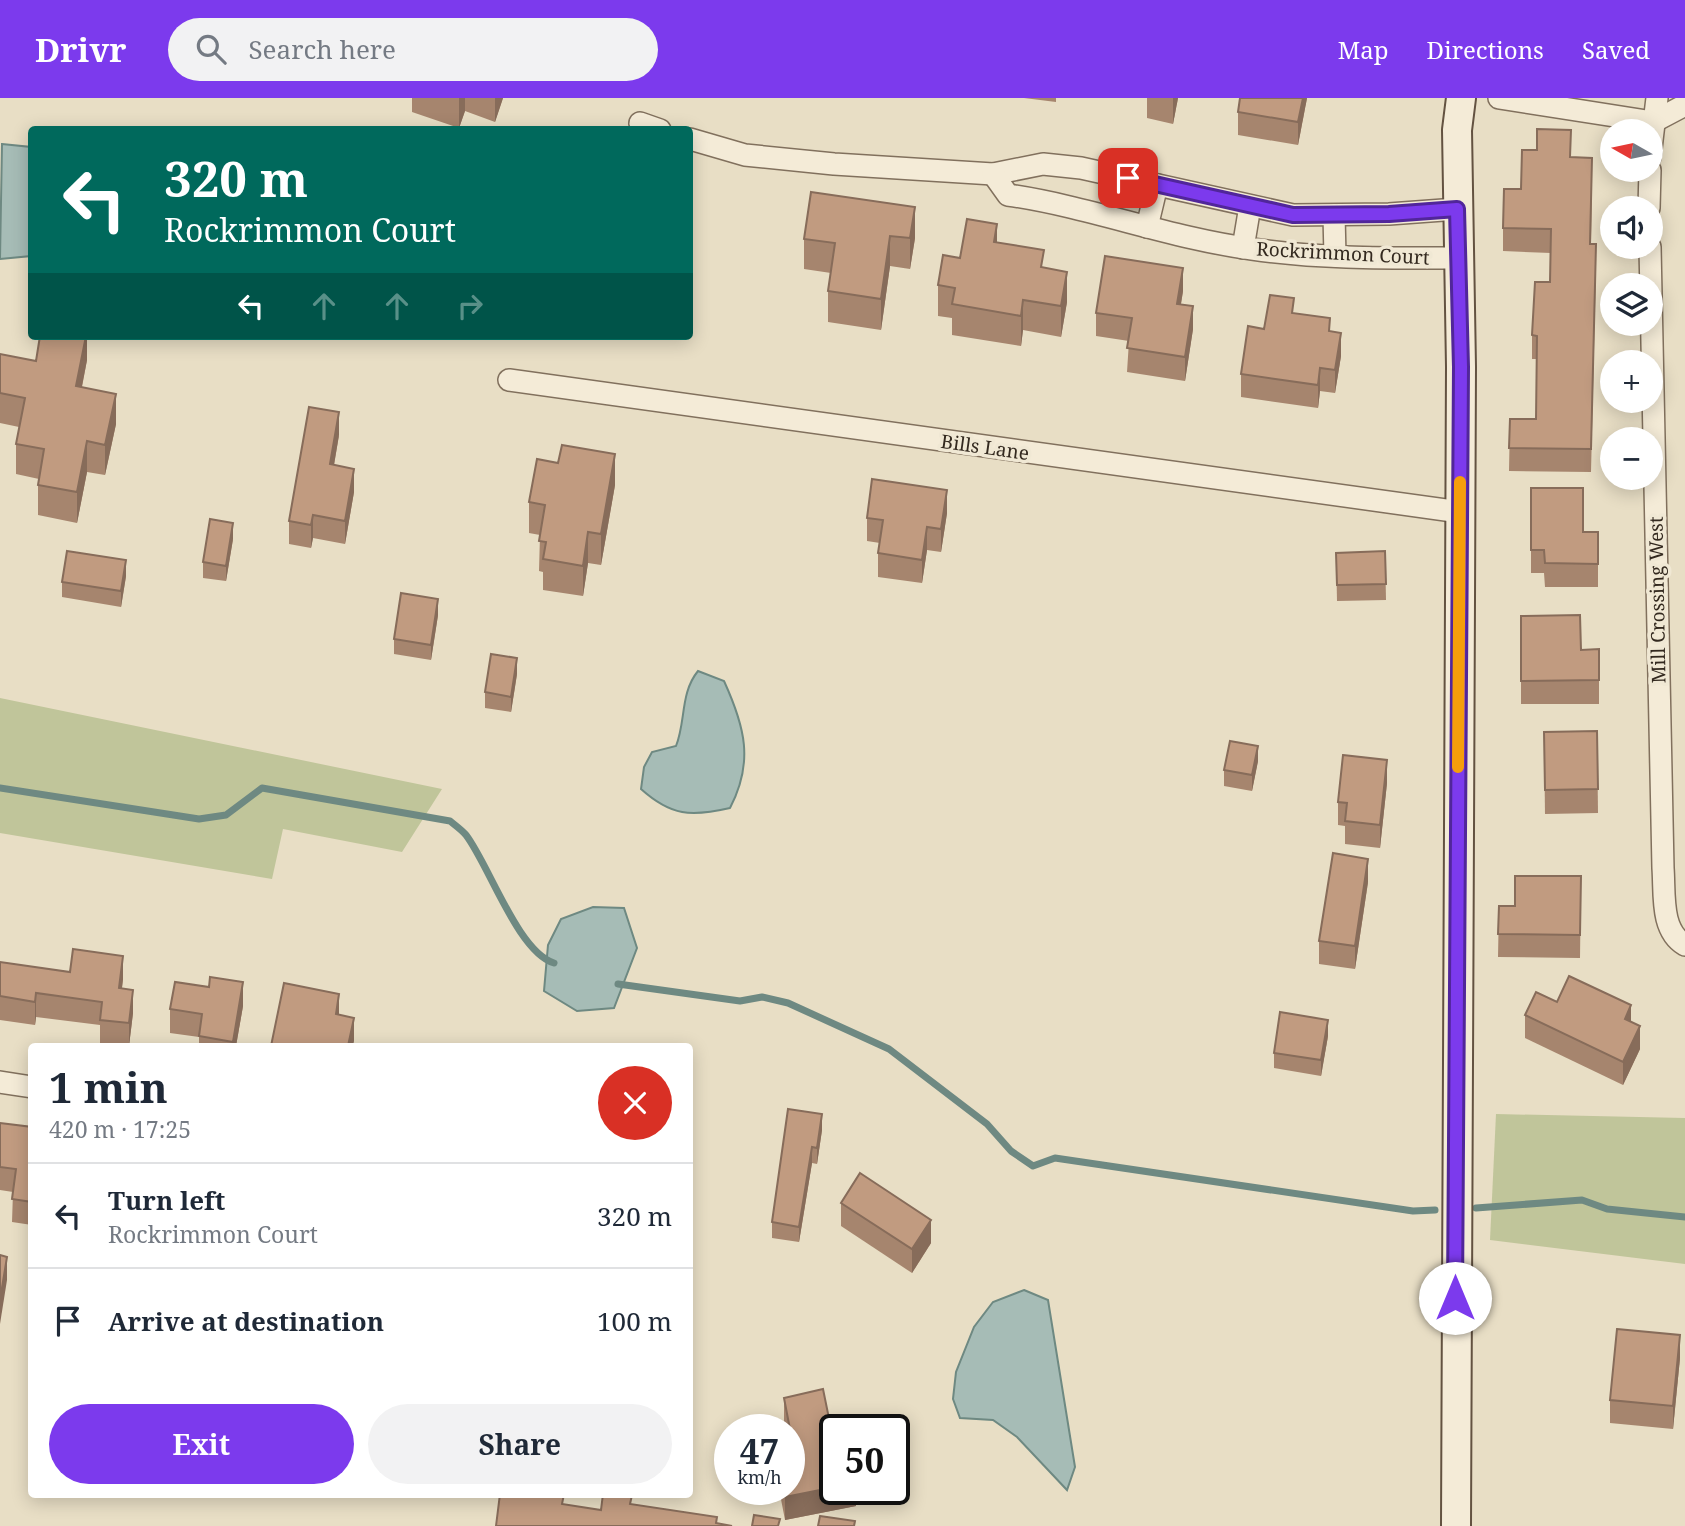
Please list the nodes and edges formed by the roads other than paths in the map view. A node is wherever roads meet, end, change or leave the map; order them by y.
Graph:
1 (1461, 98) edge
2 (1499, 98) edge
3 (1657, 98) edge
4 (1685, 105) edge
5 (1634, 119) edge
6 (1654, 119) edge
7 (1659, 119) edge
8 (693, 140) edge
9 (993, 174) junction
10 (1157, 185) junction
11 (1250, 206) junction
12 (1457, 209) junction
13 (1335, 215) junction
14 (1147, 227) junction
15 (1243, 248) junction
16 (1335, 256) junction
17 (1459, 258) junction
18 (1650, 259) edge
19 (509, 380) dead end
20 (1460, 512) junction
21 (1685, 945) edge
22 (0, 1082) edge
23 (28, 1086) edge
24 (1456, 1526) edge

1 - 12 main road
2 - 5 street
3 - 6 street
4 - 7 street
8 - 9 street, Rockrimmon Court
9 - 10 street, Rockrimmon Court
9 - 14 street, Rockrimmon Court
10 - 11 street, Rockrimmon Court
10 - 14 street
11 - 13 street, Rockrimmon Court
11 - 15 street
12 - 13 street, Rockrimmon Court
12 - 17 main road
13 - 16 street
14 - 15 street, Rockrimmon Court
15 - 16 street, Rockrimmon Court
16 - 17 street, Rockrimmon Court
17 - 20 main road
18 - 21 street, Mill Crossing West
19 - 20 street, Bills Lane
20 - 24 main road
22 - 23 street

